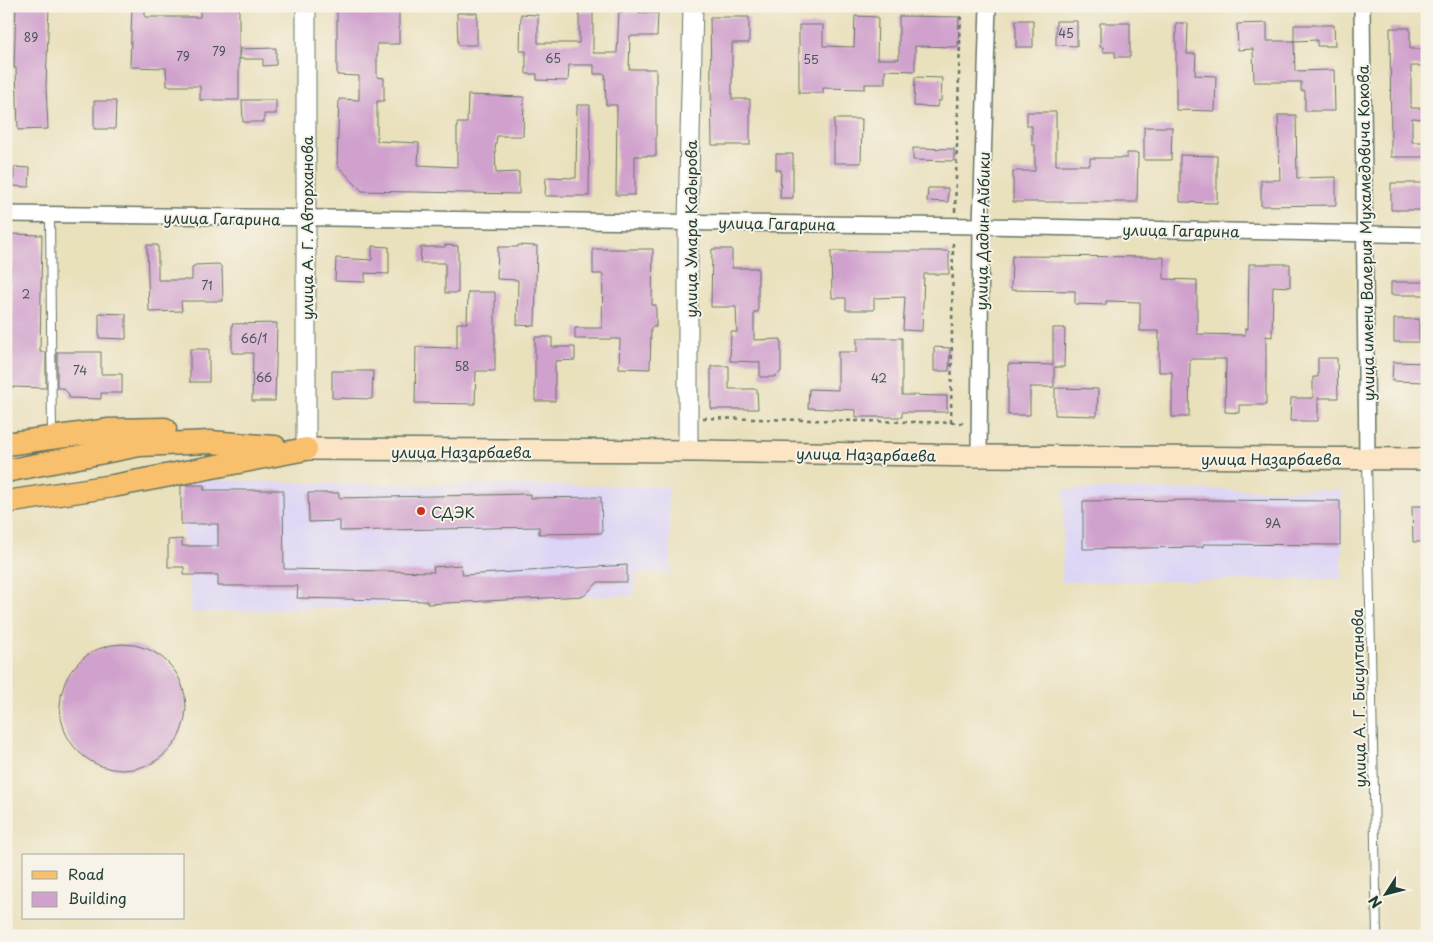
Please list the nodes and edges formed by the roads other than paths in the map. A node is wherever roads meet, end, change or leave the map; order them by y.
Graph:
1 (306, 6) edge
2 (693, 6) edge
3 (988, 6) edge
4 (1362, 6) edge
5 (6, 214) edge
6 (50, 215) junction
7 (307, 219) junction
8 (688, 222) junction
9 (981, 226) junction
10 (1365, 234) junction
11 (1427, 235) edge
12 (52, 437) junction
13 (6, 444) edge
14 (242, 444) junction
15 (306, 449) junction
16 (688, 451) junction
17 (979, 456) junction
18 (1367, 459) junction
19 (1427, 459) edge
20 (6, 471) edge
21 (113, 486) junction
22 (6, 502) edge
23 (6, 516) edge
24 (1378, 936) edge

1 - 7 street, улица А. Г. Авторханова
2 - 8 street, улица Умара Кадырова
3 - 9 street, улица Дадин-Айбики
4 - 10 street, улица имени Валерия Мухамедовича Кокова
5 - 6 street, улица Гагарина
6 - 7 street, улица Гагарина
6 - 12 lane
7 - 8 street, улица Гагарина
7 - 15 street, улица А. Г. Авторханова
8 - 9 street, улица Гагарина
8 - 16 street, улица Умара Кадырова
9 - 10 street, улица Гагарина
9 - 17 street, улица Дадин-Айбики
10 - 11 street, улица Гагарина
10 - 18 street, улица имени Валерия Мухамедовича Кокова
12 - 13 main road
12 - 14 main road
14 - 15 main road, улица Назарбаева
14 - 20 main road, улица Назарбаева
15 - 16 main road, улица Назарбаева
15 - 21 main road, улица Назарбаева
16 - 17 main road, улица Назарбаева
17 - 18 main road, улица Назарбаева
18 - 19 main road, улица Назарбаева
18 - 24 lane, улица А. Г. Бисултанова
21 - 22 main road, улица Назарбаева
21 - 23 main road

